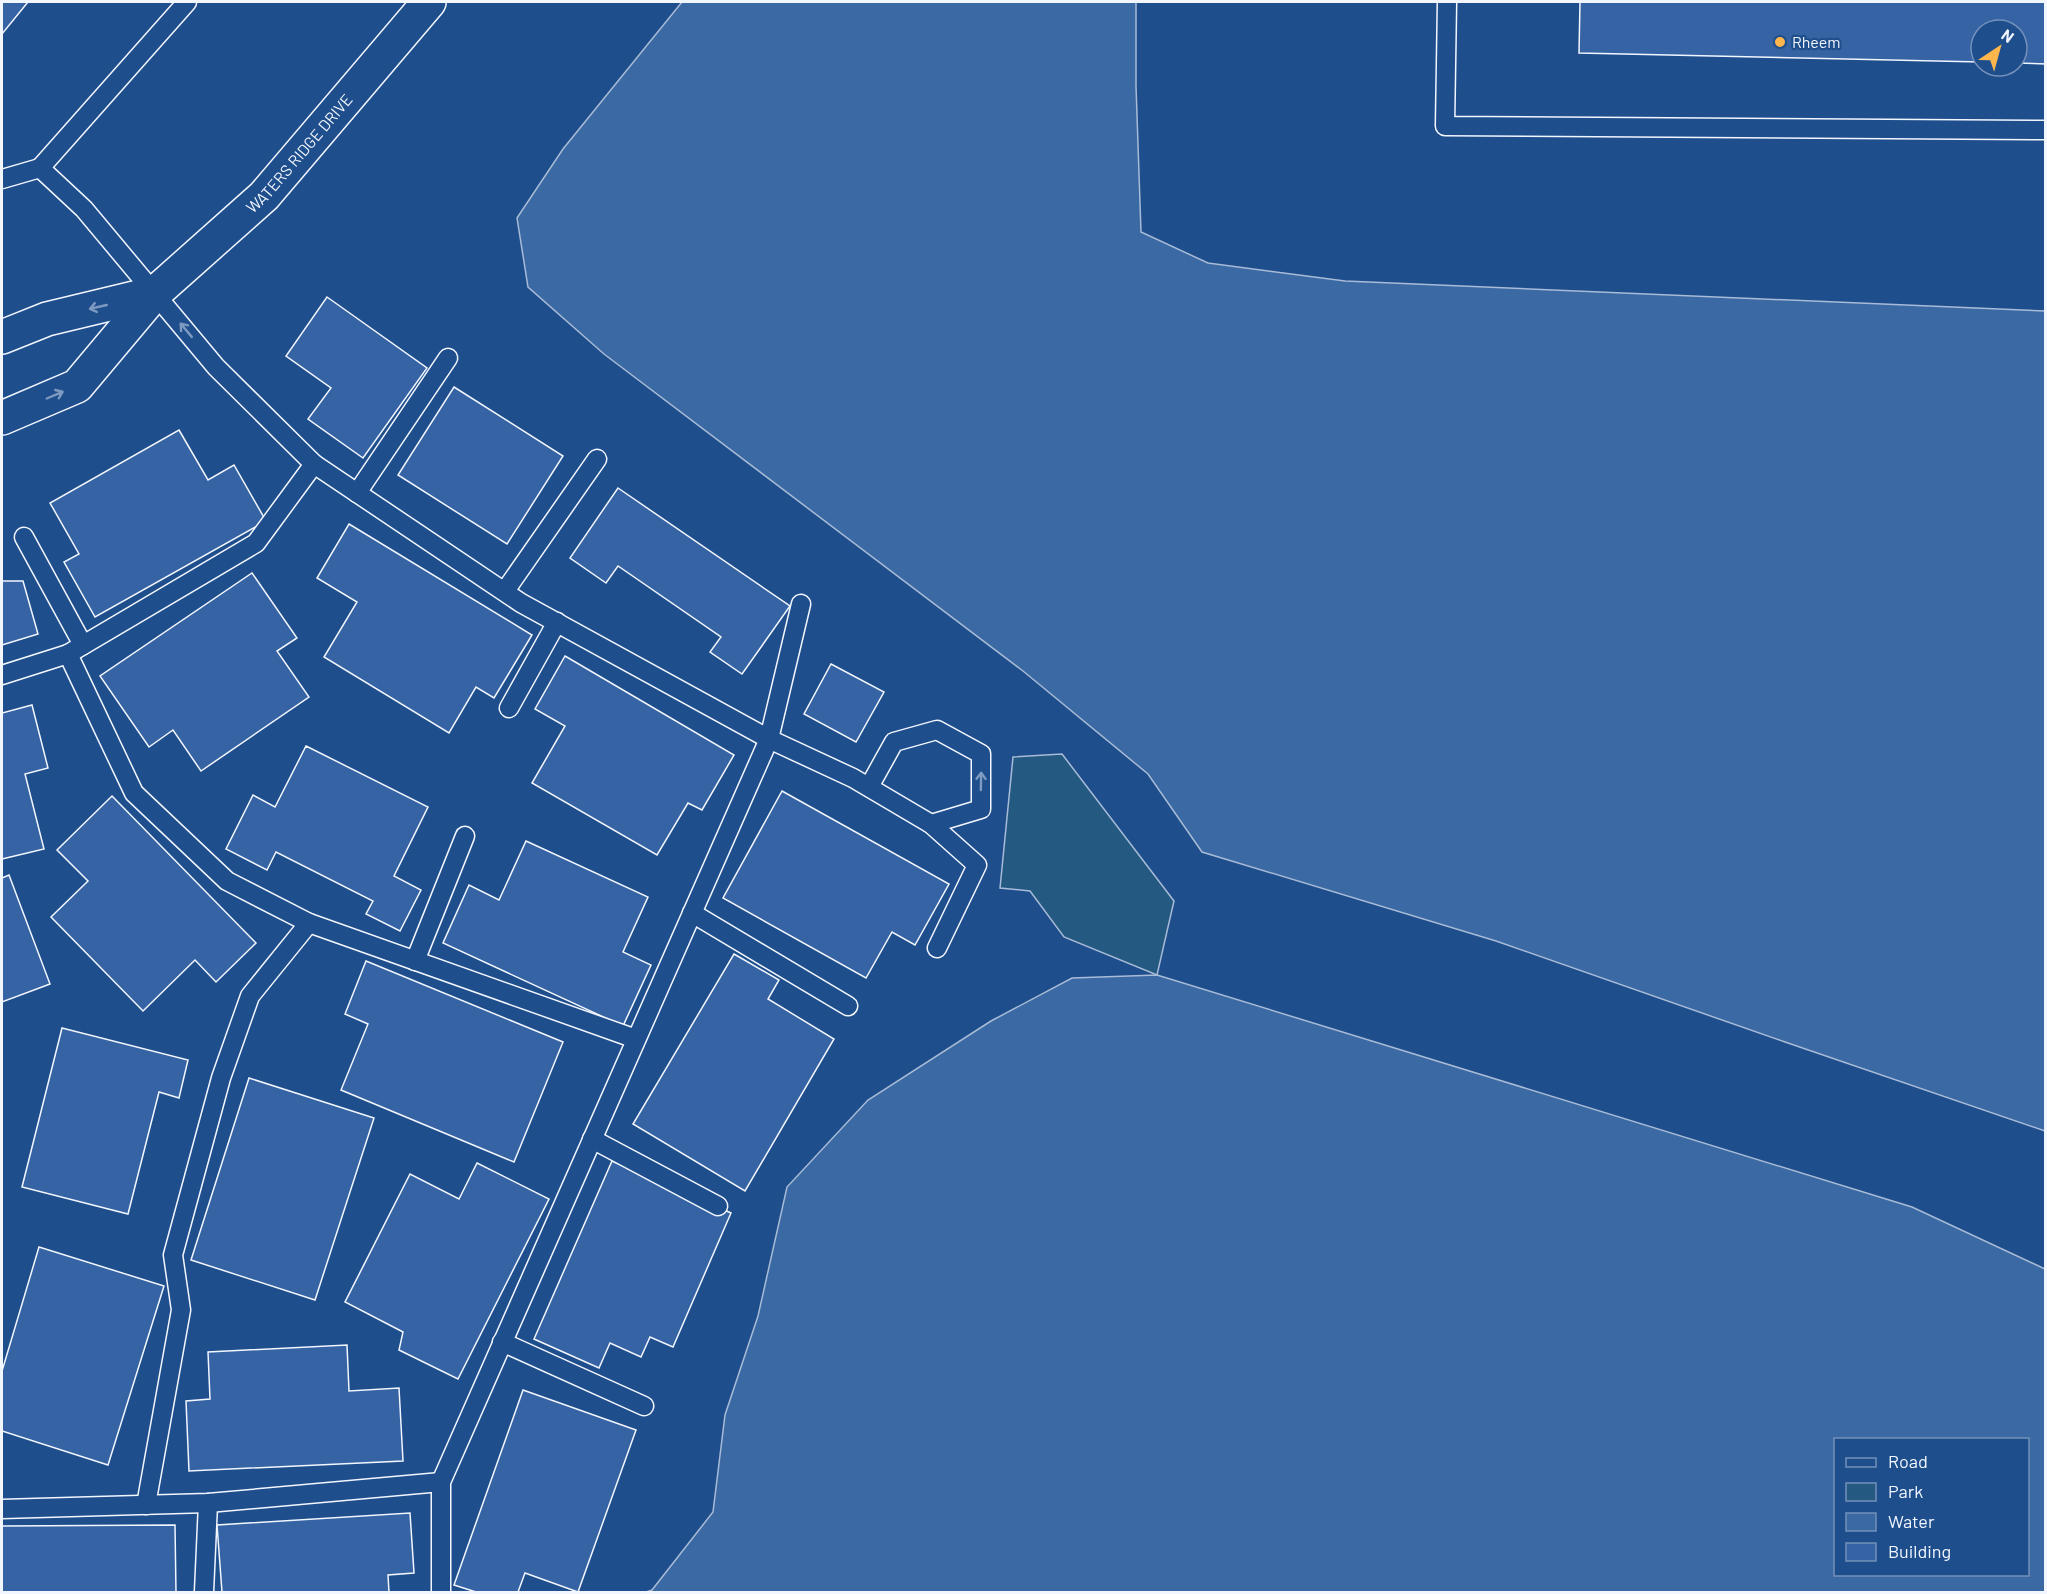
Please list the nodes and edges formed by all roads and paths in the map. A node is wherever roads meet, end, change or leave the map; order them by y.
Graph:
1 (187, 2) edge
2 (429, 2) edge
3 (1447, 2) edge
4 (2046, 130) edge
5 (40, 168) junction
6 (2, 179) edge
7 (155, 293) junction
8 (2, 337) edge
9 (448, 358) dead end
10 (2, 418) edge
11 (597, 459) dead end
12 (314, 464) junction
13 (357, 493) junction
14 (24, 537) dead end
15 (505, 591) junction
16 (801, 604) dead end
17 (557, 622) junction
18 (76, 650) junction
19 (2, 675) edge
20 (509, 708) dead end
21 (769, 739) junction
22 (869, 787) junction
23 (931, 824) junction
24 (465, 836) dead end
25 (692, 913) junction
26 (309, 923) junction
27 (937, 948) dead end
28 (415, 961) junction
29 (848, 1006) dead end
30 (636, 1040) junction
31 (592, 1139) junction
32 (718, 1206) dead end
33 (502, 1342) junction
34 (644, 1406) dead end
35 (441, 1482) junction
36 (208, 1503) junction
37 (146, 1505) junction
38 (2, 1509) edge
39 (204, 1593) edge
40 (441, 1593) edge

1 - 5 lane
2 - 7 street, WATERS RIDGE DRIVE
3 - 4 lane
5 - 6 lane
5 - 7 lane
7 -> 8 street, WATERS RIDGE DRIVE
10 -> 7 street, WATERS RIDGE DRIVE
12 -> 7 lane
9 - 13 lane
11 - 15 lane
12 - 13 lane
12 - 18 lane
13 - 15 lane
14 - 18 lane
15 - 17 lane
16 - 21 lane
17 - 20 lane
17 - 21 lane
18 - 19 lane
18 - 26 lane
21 - 22 lane
21 - 25 lane
22 - 23 lane
23 -> 22 lane
23 - 27 lane
24 - 28 lane
25 - 29 lane
25 - 30 lane
26 - 28 lane
26 - 37 lane
28 - 30 lane
30 - 31 lane
31 - 32 lane
31 - 33 lane
33 - 34 lane
33 - 35 lane
35 - 36 lane
35 - 40 lane
36 - 37 lane
36 - 39 lane
37 - 38 lane

